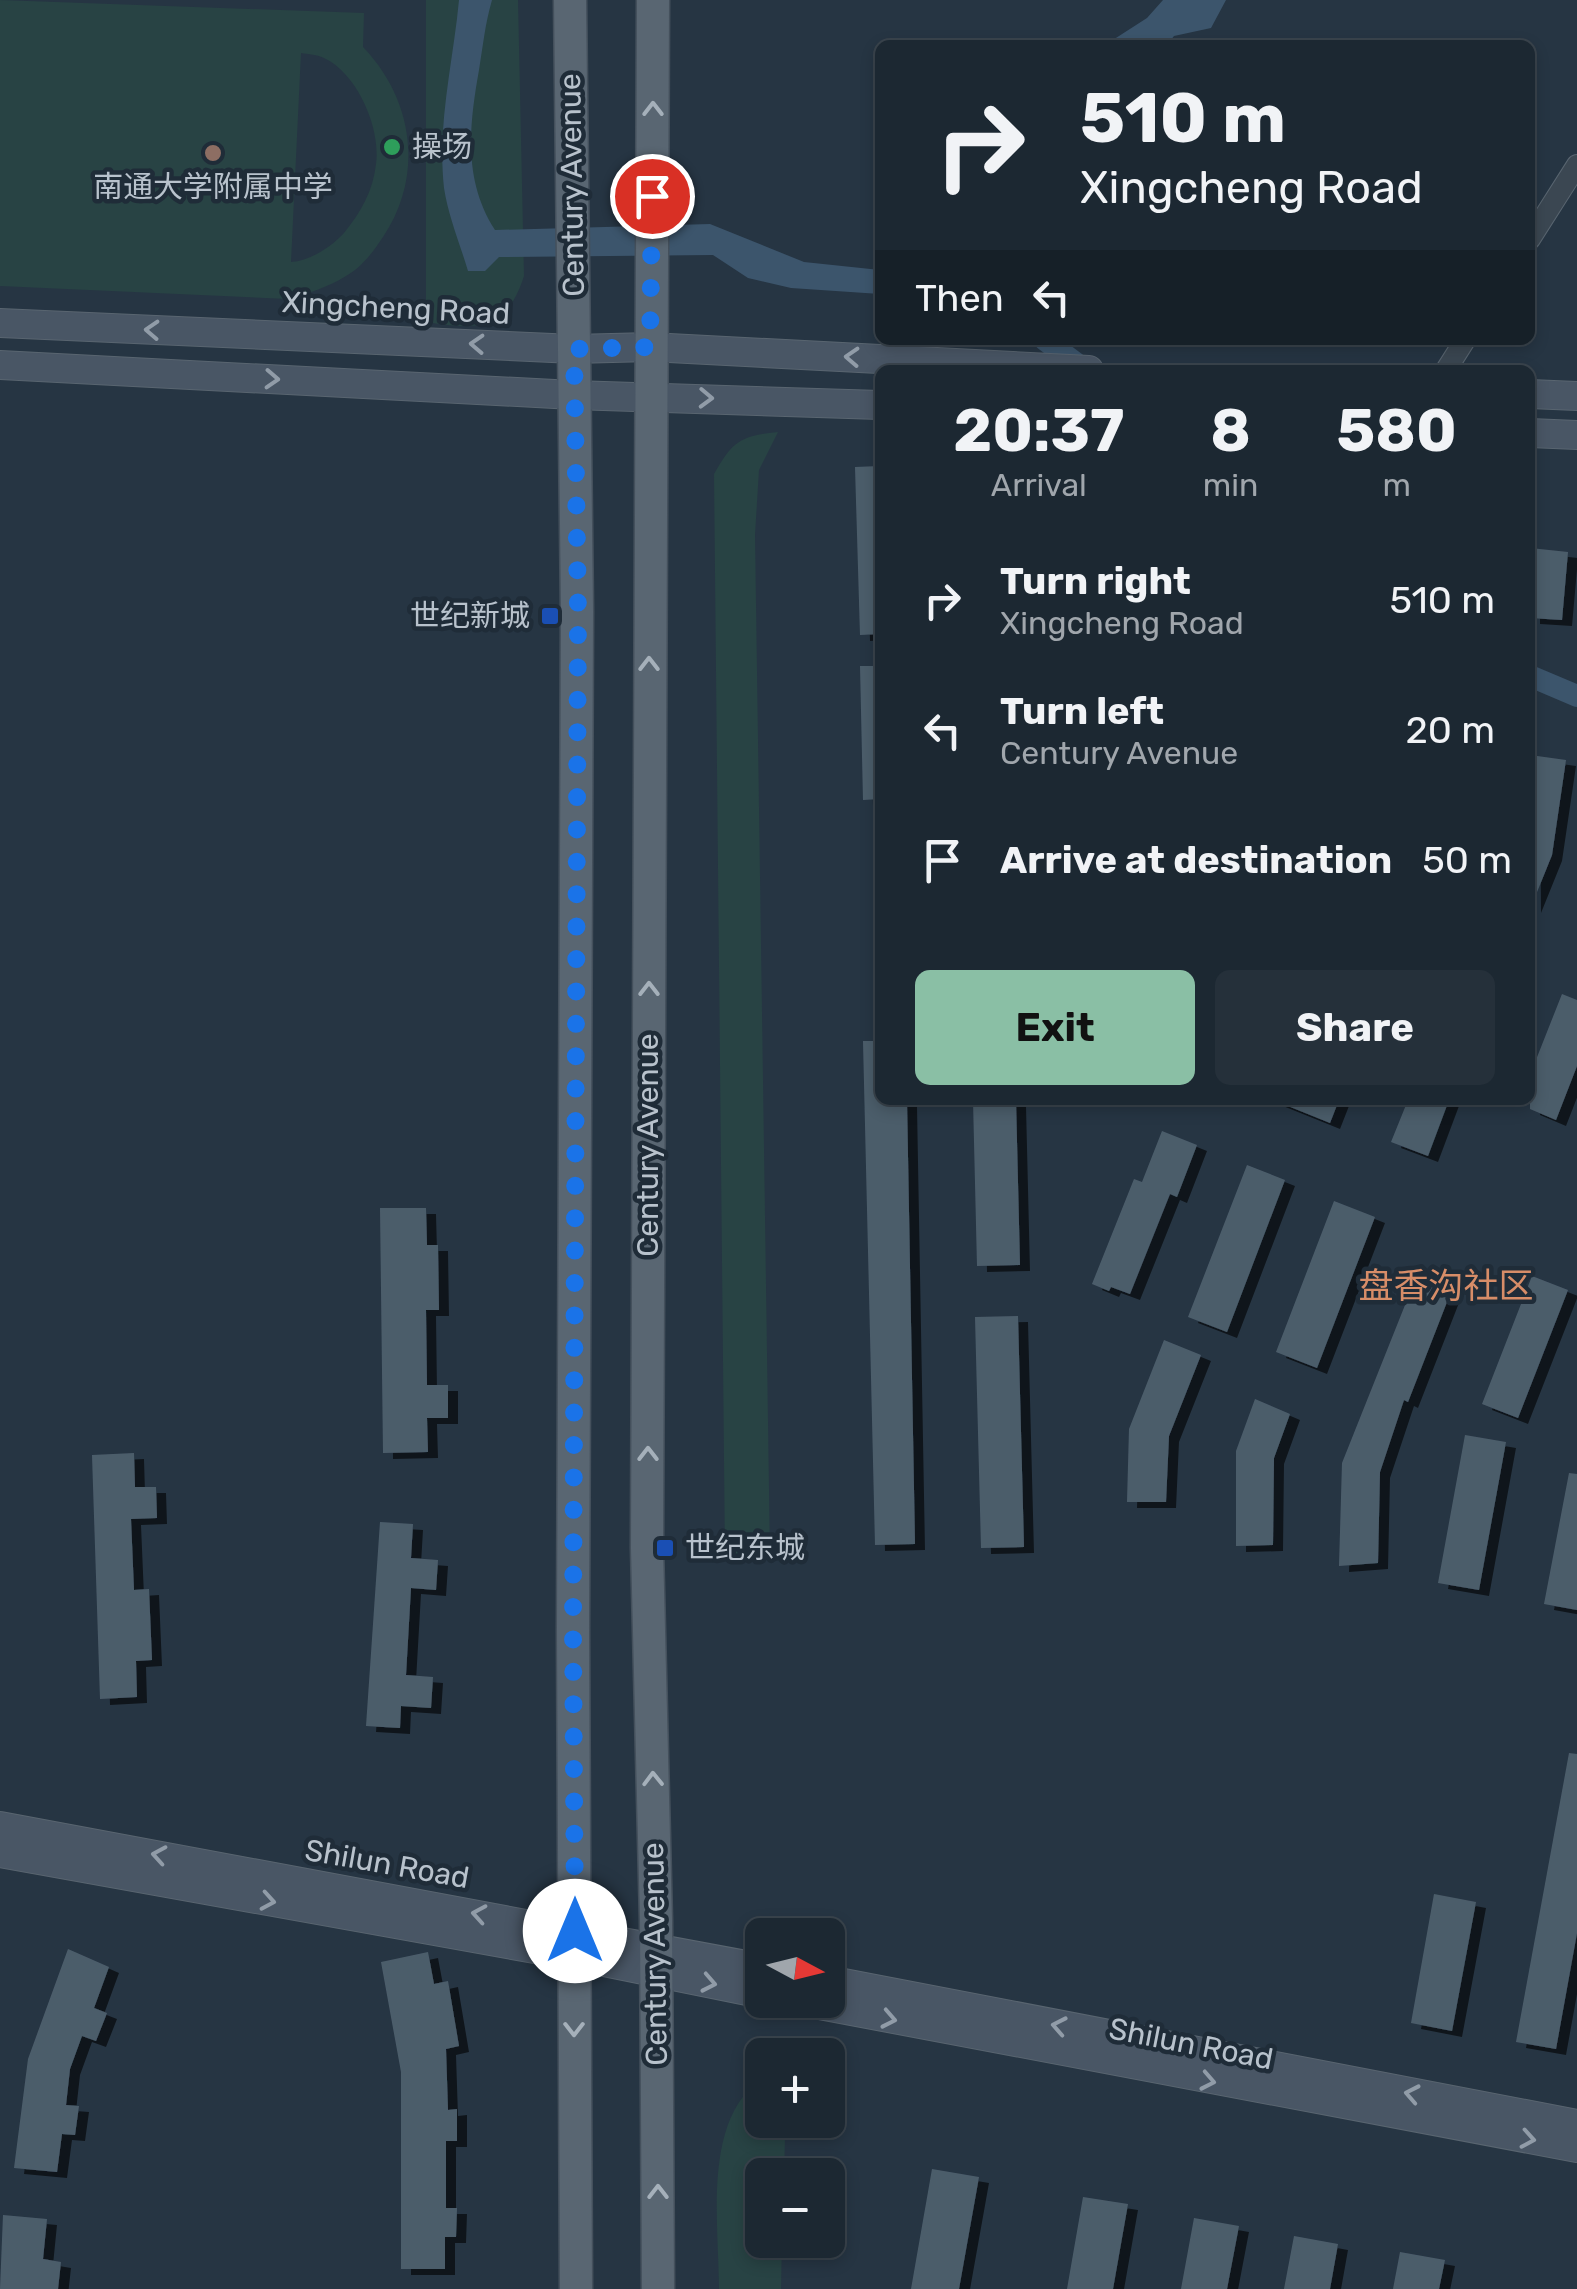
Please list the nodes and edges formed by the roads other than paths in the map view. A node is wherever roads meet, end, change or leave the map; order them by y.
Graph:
1 (570, 0) edge
2 (660, 8) edge
3 (1577, 166) edge
4 (1535, 230) edge
5 (0, 323) edge
6 (650, 347) junction
7 (574, 349) junction
8 (0, 364) edge
9 (994, 365) edge
10 (1535, 394) edge
11 (573, 395) junction
12 (650, 396) junction
13 (1577, 396) edge
14 (875, 405) edge
15 (1535, 432) edge
16 (1577, 435) edge
17 (0, 1826) edge
18 (0, 1853) edge
19 (574, 1944) junction
20 (656, 1960) junction
21 (745, 1967) edge
22 (845, 1983) edge
23 (745, 1989) edge
24 (845, 2010) edge
25 (1577, 2124) edge
26 (1577, 2148) edge
27 (576, 2289) edge
28 (658, 2289) edge

1 - 7 main road, Century Avenue
6 -> 2 main road, Century Avenue
3 - 4 street
7 -> 5 main road, Xingcheng Road
6 - 7 main road, Xingcheng Road
9 -> 6 main road, Xingcheng Road
6 - 12 main road, Century Avenue
7 - 11 main road, Century Avenue
8 -> 11 main road
10 - 13 main road
11 - 12 main road
11 - 19 main road, Century Avenue
12 -> 14 main road
20 -> 12 main road, Century Avenue
15 - 16 main road
19 -> 17 main road, Shilun Road
18 -> 19 main road, Shilun Road
19 - 20 main road, Shilun Road
19 -> 27 main road, Century Avenue
20 - 21 main road, Shilun Road
20 -> 23 main road, Shilun Road
28 -> 20 main road, Century Avenue
25 -> 22 main road, Shilun Road
24 -> 26 main road, Shilun Road

